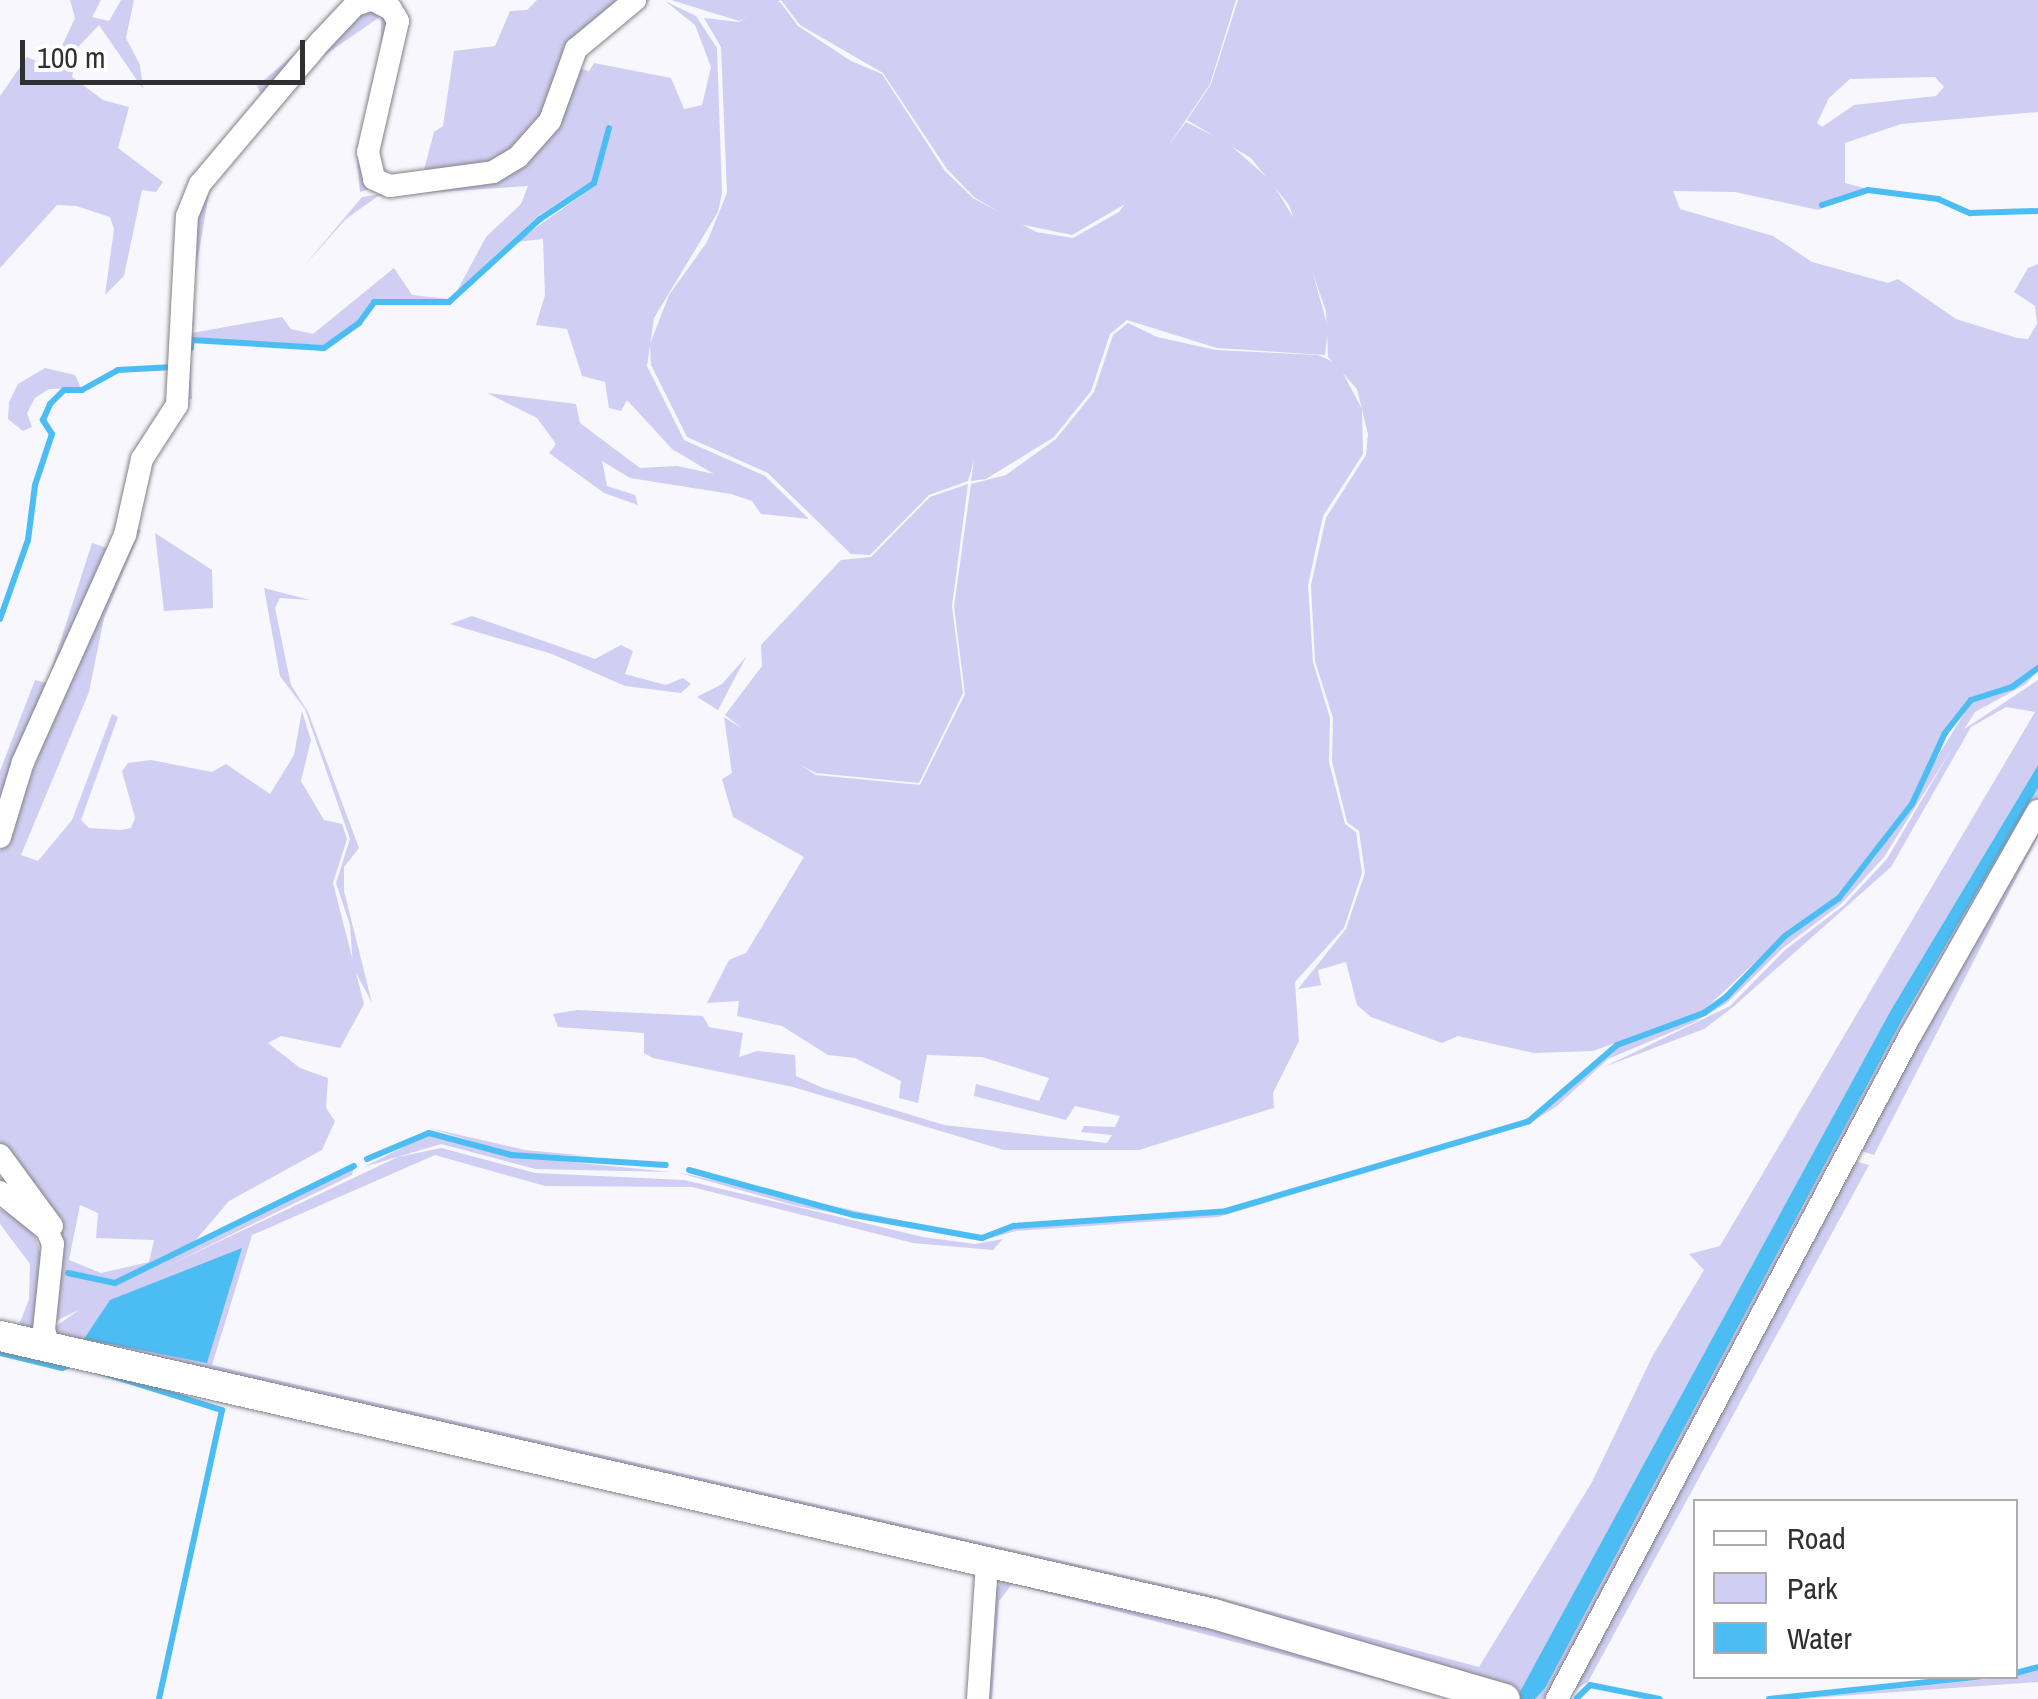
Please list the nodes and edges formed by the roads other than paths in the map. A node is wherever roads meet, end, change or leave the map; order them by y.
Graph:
1 (371, 0) edge
2 (635, 0) edge
3 (2038, 811) edge
4 (0, 836) edge
5 (0, 1155) edge
6 (0, 1192) edge
7 (53, 1244) junction
8 (0, 1336) edge
9 (49, 1346) junction
10 (987, 1562) junction
11 (978, 1699) edge
12 (1506, 1699) edge
13 (1557, 1699) edge

1 - 2 street
1 - 4 street
3 - 13 street
5 - 7 street
6 - 7 street
7 - 9 street
8 - 9 street
9 - 10 street
10 - 11 street
10 - 12 street

